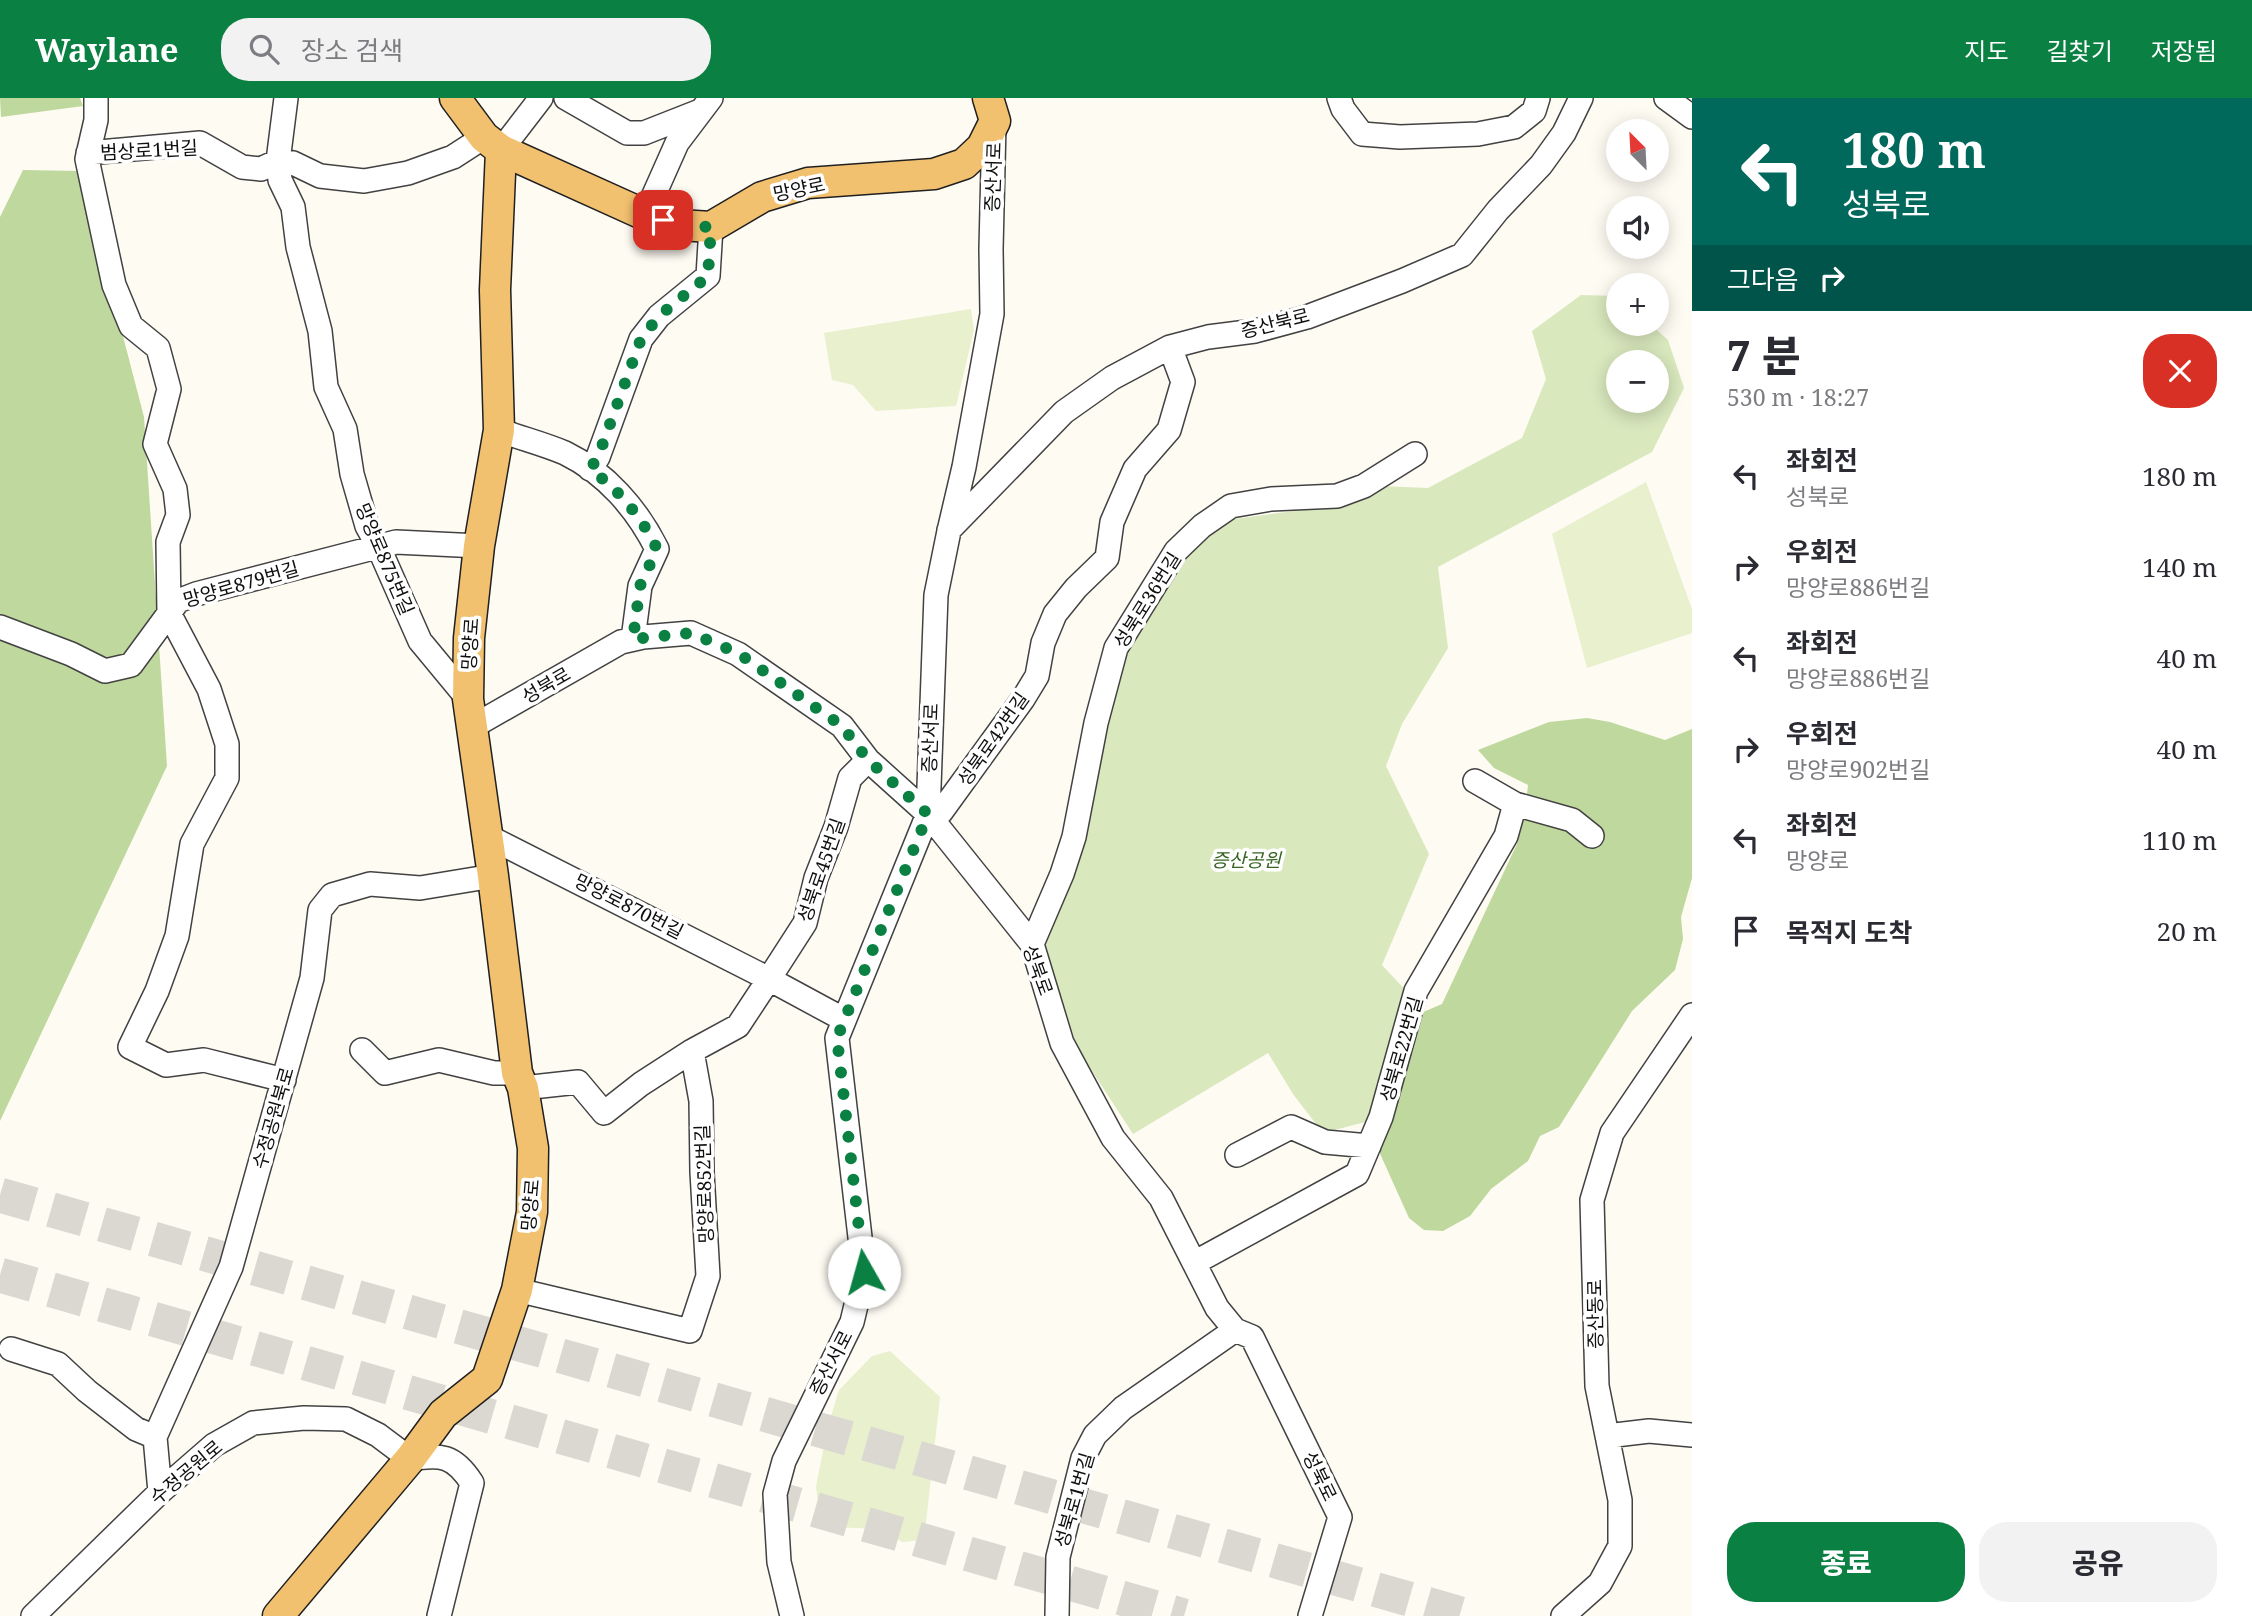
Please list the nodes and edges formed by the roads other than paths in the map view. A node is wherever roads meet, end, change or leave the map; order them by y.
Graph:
1 (96, 98) edge
2 (286, 98) edge
3 (455, 98) edge
4 (541, 98) edge
5 (566, 98) edge
6 (1339, 98) edge
7 (1538, 98) edge
8 (1581, 98) edge
9 (1666, 98) edge
10 (705, 104) edge
11 (998, 106) edge
12 (1692, 117) edge
13 (492, 144) junction
14 (88, 153) junction
15 (278, 161) junction
16 (645, 215) junction
17 (711, 227) junction
18 (1170, 347) junction
19 (499, 430) junction
20 (1415, 454) dead end
21 (590, 469) junction
22 (949, 531) junction
23 (480, 546) junction
24 (379, 548) junction
25 (169, 613) junction
26 (0, 626) edge
27 (633, 639) junction
28 (470, 713) junction
29 (868, 760) junction
30 (1475, 781) dead end
31 (1516, 804) junction
32 (928, 814) junction
33 (487, 836) junction
34 (1592, 836) dead end
35 (493, 876) junction
36 (1032, 944) junction
37 (769, 979) junction
38 (1692, 1014) edge
39 (843, 1019) junction
40 (362, 1050) dead end
41 (692, 1051) junction
42 (284, 1080) junction
43 (520, 1080) junction
44 (1369, 1146) junction
45 (1237, 1155) dead end
46 (1194, 1263) junction
47 (517, 1290) junction
48 (1235, 1331) junction
49 (11, 1349) dead end
50 (1692, 1435) edge
51 (1607, 1436) junction
52 (155, 1437) junction
53 (410, 1459) junction
54 (160, 1492) junction
55 (33, 1616) edge
56 (278, 1616) edge
57 (439, 1616) edge
58 (792, 1616) edge
59 (1057, 1616) edge
60 (1310, 1616) edge
61 (1563, 1616) edge

1 - 14 street
2 - 15 street
3 - 13 main road
4 - 13 street, 범상로1번길
5 - 10 street
6 - 7 street
8 - 18 street, 증산북로
9 - 12 street
10 - 16 street
11 - 17 main road, 망양로
11 - 22 street, 증산서로
13 - 15 street, 범상로1번길
13 - 16 main road
13 - 19 main road, 망양로
14 - 15 street, 범상로1번길
14 - 25 street
15 - 24 street, 망양로875번길
16 - 17 main road
17 - 21 street
18 - 22 street, 증산북로
18 - 32 street, 성북로42번길
19 - 21 street
19 - 23 main road, 망양로
20 - 36 street, 성북로36번길
21 - 27 street
22 - 32 street, 증산서로
23 - 24 street, 망양로879번길
23 - 28 main road, 망양로
24 - 25 street, 망양로879번길
24 - 28 street, 망양로875번길
25 - 26 street, 망양로879번길
25 - 42 street
27 - 28 street, 성북로
27 - 29 street, 성북로
28 - 33 main road, 망양로
29 - 32 street, 성북로
29 - 37 street, 성북로45번길
30 - 31 street
31 - 34 street
31 - 44 street, 성북로22번길
32 - 36 street, 성북로
32 - 39 street, 증산서로
33 - 35 main road, 망양로
33 - 37 street, 망양로870번길
35 - 42 street, 수정공원북로
35 - 43 main road, 망양로
36 - 46 street, 성북로
37 - 39 street
37 - 41 street
38 - 51 street, 증산동로
39 - 58 street, 증산서로
40 - 43 street
41 - 43 street
41 - 47 street, 망양로852번길
42 - 52 street, 수정공원북로
43 - 47 main road, 망양로
44 - 45 street
44 - 46 street, 성북로22번길
46 - 48 street, 성북로
47 - 53 main road, 망양로
48 - 59 street, 성북로1번길
48 - 60 street, 성북로
49 - 52 street
50 - 51 street
51 - 61 street, 증산동로
52 - 54 street, 수정공원북로
53 - 54 street, 수정공원로
53 - 56 main road, 망양로
53 - 57 street
54 - 55 street, 수정공원로

